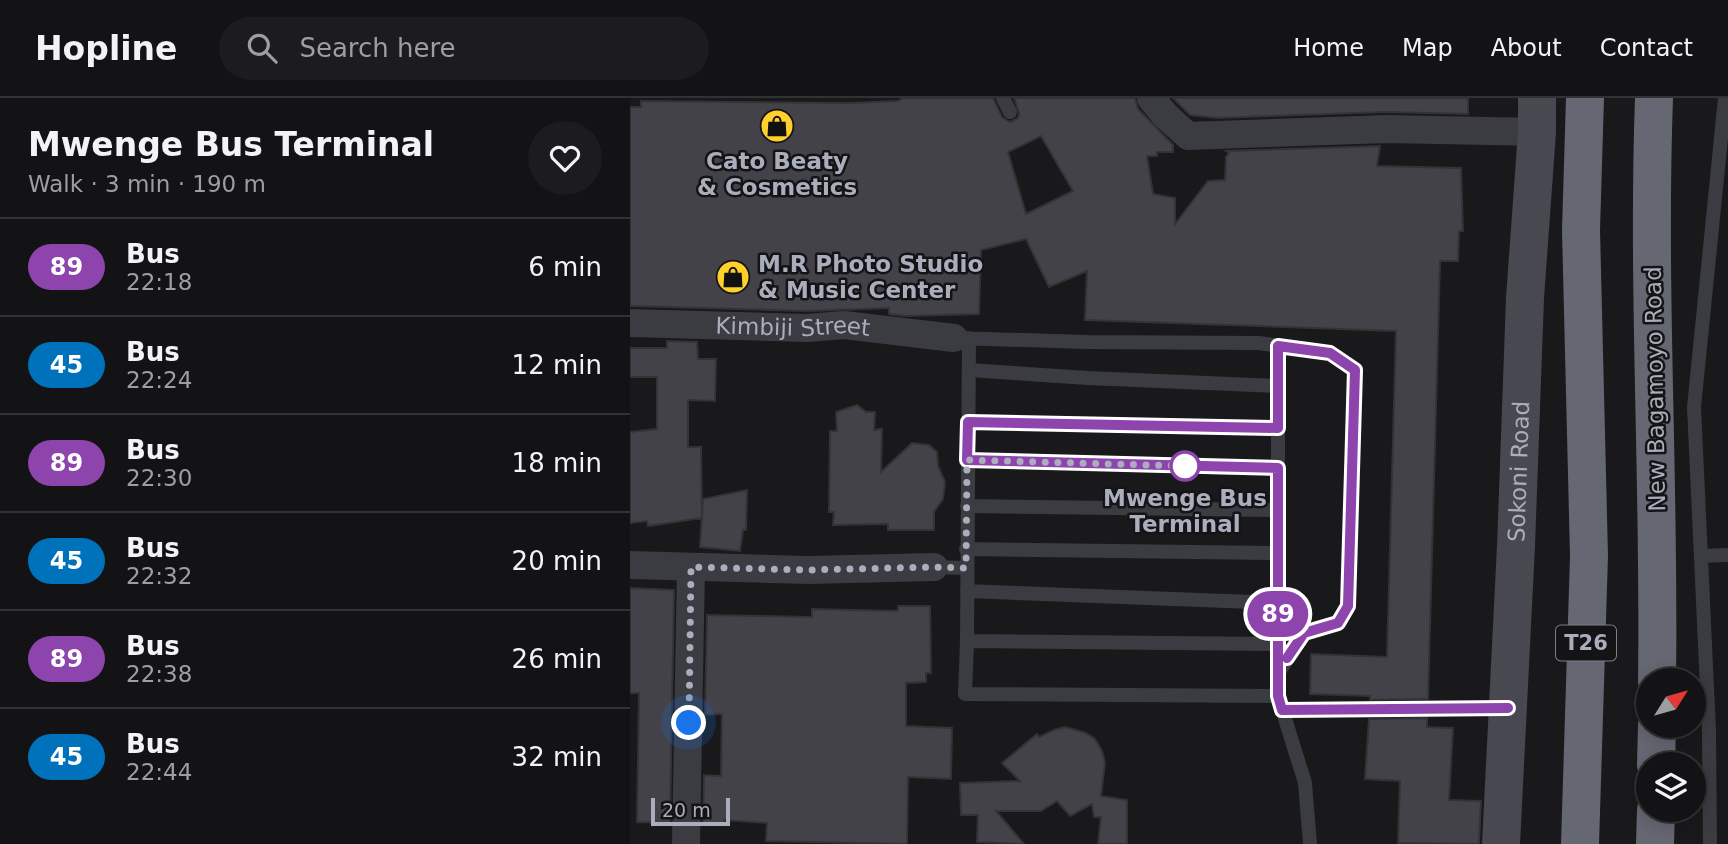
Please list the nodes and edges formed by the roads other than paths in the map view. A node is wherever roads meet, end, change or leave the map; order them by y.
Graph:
1 (1003, 98) edge
2 (1151, 98) edge
3 (1585, 98) edge
4 (1654, 98) edge
5 (1725, 98) edge
6 (1010, 112) dead end
7 (1537, 115) edge
8 (1725, 119) edge
9 (630, 323) edge
10 (962, 338) junction
11 (1278, 346) junction
12 (969, 370) junction
13 (1278, 386) junction
14 (968, 422) junction
15 (1278, 428) junction
16 (967, 460) junction
17 (1278, 468) junction
18 (967, 506) junction
19 (1278, 510) junction
20 (966, 549) junction
21 (1278, 553) junction
22 (1728, 555) edge
23 (1701, 556) junction
24 (630, 565) edge
25 (691, 567) junction
26 (934, 567) joint
27 (966, 568) junction
28 (967, 591) junction
29 (1278, 603) junction
30 (967, 641) junction
31 (1278, 645) junction
32 (1657, 668) edge
33 (1279, 672) junction
34 (1280, 703) junction
35 (1508, 708) junction
36 (1656, 822) edge
37 (686, 844) edge
38 (1310, 844) edge
39 (1501, 844) edge
40 (1580, 844) edge
41 (1655, 844) edge
42 (1710, 844) edge

1 - 6 lane
2 - 7 street
3 - 40 highway, T26
4 - 32 highway, New Bagamoyo Road
5 - 8 lane
7 - 35 street, Sokoni Road
8 - 23 lane
9 - 10 street, Kimbiji Street
10 - 11 lane
10 - 12 lane
11 - 13 lane
11 - 33 lane
12 - 13 lane
12 - 14 lane
13 - 15 lane
14 - 15 lane
14 - 16 lane
15 - 17 lane
16 - 17 lane
16 - 18 lane
17 - 19 lane
18 - 19 lane
18 - 20 lane
19 - 21 lane
20 - 21 lane
20 - 27 lane
21 - 29 lane
22 - 23 lane
23 - 42 lane
24 - 25 street
25 - 26 street
25 - 37 street
26 - 27 lane
27 - 28 lane
28 - 29 lane
28 - 30 lane
29 - 31 lane
30 - 31 lane
30 - 34 lane
31 - 33 lane
33 - 34 lane
34 - 35 lane
34 - 38 lane
35 - 39 street, Sokoni Road
36 - 41 highway

